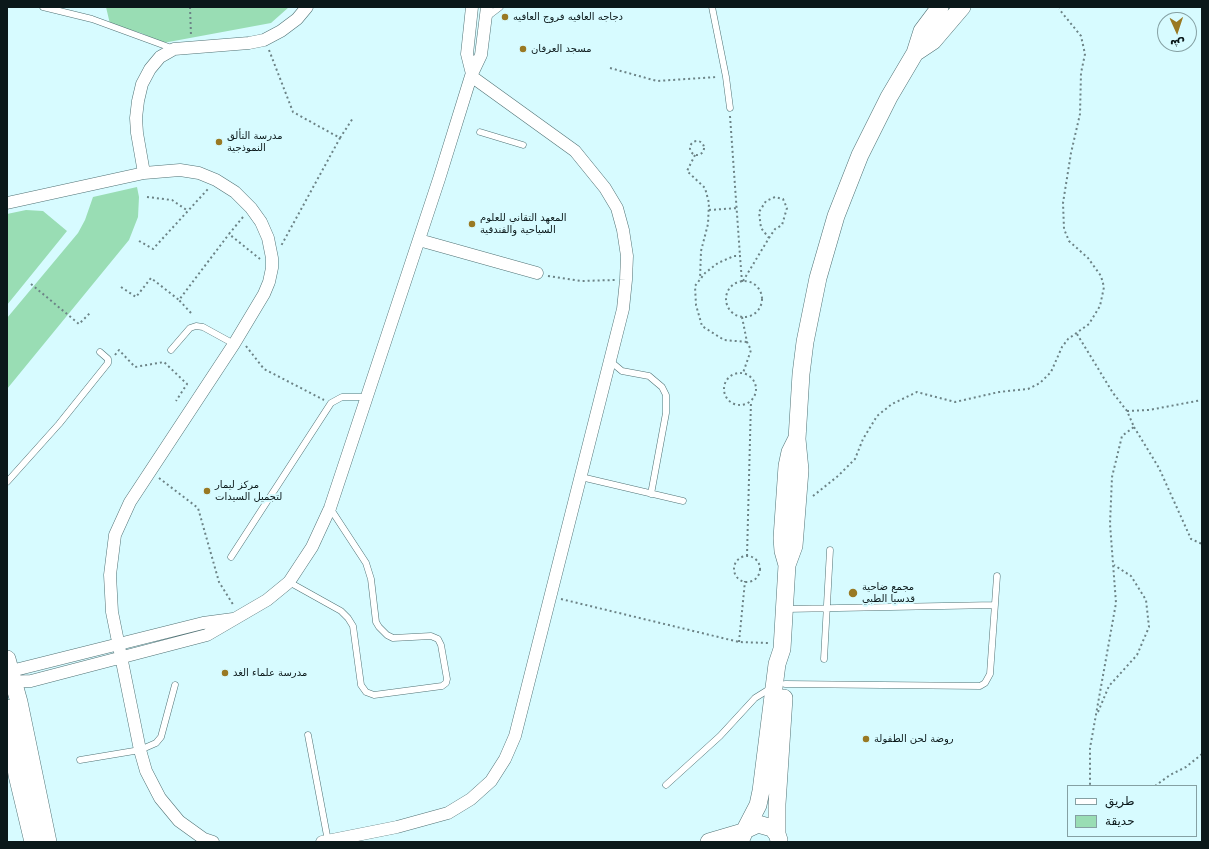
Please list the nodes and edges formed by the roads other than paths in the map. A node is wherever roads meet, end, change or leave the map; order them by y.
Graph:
1 (43, 7) edge
2 (307, 7) edge
3 (472, 7) edge
4 (500, 7) edge
5 (712, 7) edge
6 (940, 7) edge
7 (962, 7) edge
8 (487, 12) edge
9 (174, 49) junction
10 (916, 53) junction
11 (471, 75) junction
12 (730, 108) road end
13 (480, 132) dead end
14 (523, 145) dead end
15 (144, 173) junction
16 (7, 201) edge
17 (419, 240) junction
18 (543, 275) road end
19 (234, 344) junction
20 (171, 350) dead end
21 (100, 352) dead end
22 (610, 361) junction
23 (367, 397) junction
24 (797, 439) junction
25 (581, 477) junction
26 (7, 482) edge
27 (651, 494) junction
28 (683, 501) dead end
29 (330, 508) junction
30 (830, 550) dead end
31 (232, 557) dead end
32 (787, 565) junction
33 (997, 576) dead end
34 (289, 582) junction
35 (995, 605) junction
36 (827, 608) junction
37 (784, 609) junction
38 (237, 618) junction
39 (118, 644) junction
40 (122, 658) junction
41 (824, 658) dead end
42 (9, 673) edge
43 (175, 685) dead end
44 (780, 686) junction
45 (7, 708) edge
46 (308, 735) dead end
47 (140, 750) junction
48 (80, 760) dead end
49 (666, 785) dead end
50 (743, 835) edge
51 (780, 838) edge
52 (325, 841) edge
53 (33, 842) edge
54 (48, 842) edge
55 (213, 842) edge
56 (709, 842) edge

1 - 9 lane
2 - 9 street
3 - 11 street
4 - 8 lane
5 - 12 lane
6 - 10 main road
7 - 10 main road
8 - 11 street
9 - 15 street
10 - 24 main road
11 - 17 street
11 - 22 street
13 - 14 lane
15 - 16 street
15 - 19 street
17 - 18 street
17 - 23 street
19 - 20 lane
19 - 39 street
21 - 26 lane
22 - 25 street
22 - 27 lane
23 - 29 street
23 - 31 lane
24 - 32 main road
24 - 32 main road
25 - 27 lane
25 - 52 street
27 - 28 lane
29 - 34 street
29 - 34 lane
30 - 36 lane
32 - 37 main road
33 - 35 lane
34 - 38 street
35 - 36 lane
35 - 44 lane
36 - 37 lane
36 - 41 lane
37 - 44 main road
38 - 39 street
38 - 40 street
39 - 40 street
39 - 42 street
40 - 42 street
40 - 47 street
42 - 54 main road
43 - 47 lane
44 - 49 lane
44 - 50 main road
44 - 51 main road
45 - 53 main road
46 - 52 lane
47 - 48 lane
47 - 55 street
50 - 51 main road
50 - 56 main road

